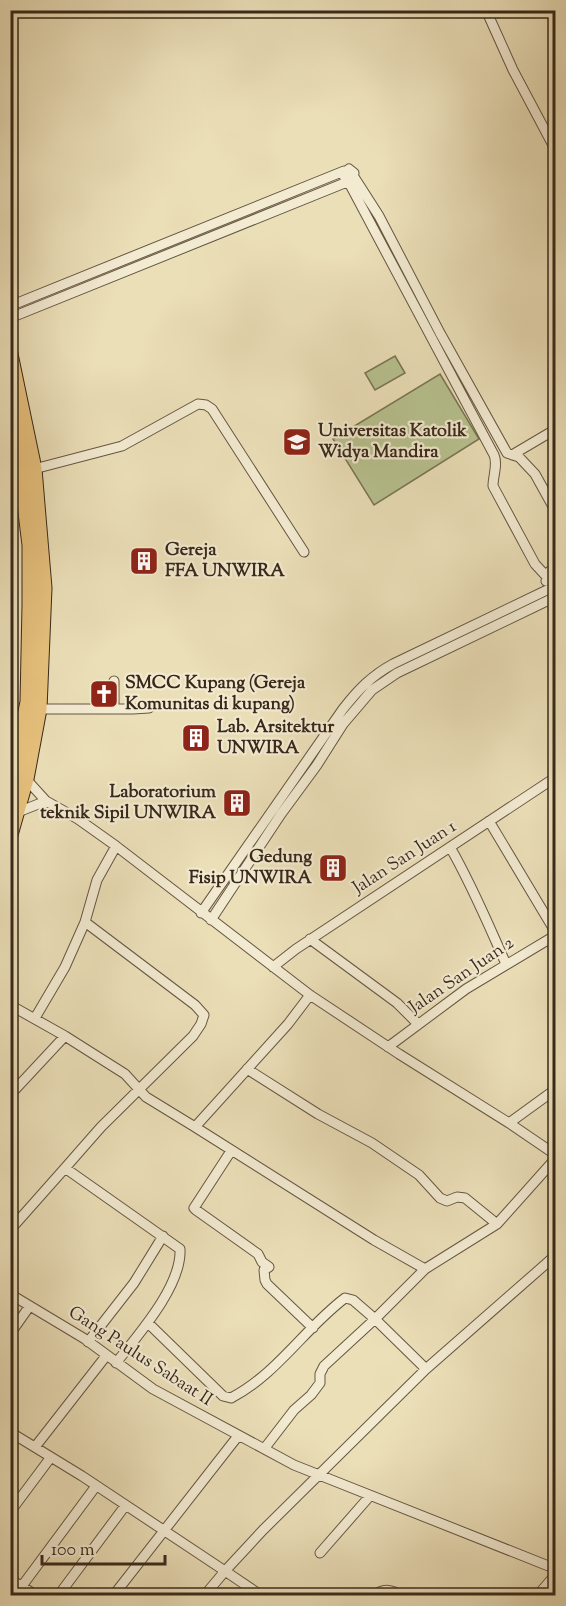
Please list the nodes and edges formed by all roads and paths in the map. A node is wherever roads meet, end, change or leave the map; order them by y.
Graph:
1 (486, 10) edge
2 (555, 152) edge
3 (348, 177) junction
4 (185, 241) junction
5 (10, 306) edge
6 (10, 318) edge
7 (10, 354) edge
8 (11, 422) edge
9 (555, 429) edge
10 (512, 455) junction
11 (27, 470) junction
12 (555, 512) edge
13 (304, 552) dead end
14 (555, 566) edge
15 (547, 577) junction
16 (547, 590) junction
17 (554, 599) edge
18 (488, 617) junction
19 (493, 627) junction
20 (35, 676) junction
21 (114, 681) dead end
22 (149, 708) dead end
23 (39, 709) junction
24 (114, 709) junction
25 (555, 777) edge
26 (26, 779) junction
27 (10, 786) edge
28 (46, 801) junction
29 (18, 812) junction
30 (489, 821) junction
31 (10, 835) edge
32 (251, 839) junction
33 (260, 845) junction
34 (116, 846) junction
35 (450, 847) junction
36 (201, 912) junction
37 (211, 920) junction
38 (84, 922) junction
39 (555, 934) edge
40 (310, 939) junction
41 (506, 964) junction
42 (273, 967) junction
43 (310, 995) junction
44 (10, 1005) edge
45 (35, 1018) junction
46 (418, 1024) junction
47 (65, 1036) junction
48 (388, 1047) junction
49 (247, 1069) junction
50 (555, 1089) edge
51 (139, 1091) junction
52 (10, 1095) edge
53 (509, 1123) junction
54 (195, 1127) junction
55 (231, 1151) junction
56 (555, 1156) edge
57 (65, 1168) junction
58 (497, 1224) junction
59 (10, 1230) edge
60 (163, 1236) junction
61 (555, 1255) edge
62 (425, 1269) junction
63 (10, 1294) edge
64 (29, 1307) junction
65 (375, 1319) junction
66 (148, 1323) junction
67 (313, 1328) junction
68 (10, 1334) edge
69 (88, 1342) junction
70 (106, 1356) junction
71 (116, 1363) junction
72 (426, 1369) junction
73 (10, 1432) edge
74 (237, 1436) junction
75 (35, 1447) junction
76 (264, 1449) junction
77 (51, 1457) junction
78 (318, 1476) junction
79 (96, 1486) junction
80 (369, 1497) junction
81 (125, 1506) junction
82 (10, 1512) edge
83 (162, 1530) junction
84 (320, 1553) dead end
85 (555, 1569) edge
86 (225, 1571) junction
87 (555, 1574) edge
88 (10, 1579) edge
89 (22, 1586) junction
90 (37, 1596) edge
91 (58, 1596) edge
92 (113, 1596) edge
93 (204, 1596) edge
94 (262, 1596) edge
95 (374, 1596) edge
96 (404, 1596) edge
97 (537, 1596) edge

1 - 2 street
3 - 4 street
3 - 10 street
3 - 15 street
4 - 5 street
4 - 6 street
7 - 11 highway
8 - 11 highway
9 - 10 street
10 - 12 street
11 - 13 street
11 - 20 highway
14 - 15 street
15 - 16 street
16 - 17 street
16 - 18 street
17 - 19 street
18 - 19 street
18 - 32 street
19 - 33 street
20 - 23 highway
20 - 27 highway
21 - 24 street
22 - 24 street
23 - 24 street
23 - 26 highway
25 - 30 street, Jalan San Juan 1
26 - 28 street
26 - 29 highway
28 - 29 street
28 - 34 street
29 - 31 highway
30 - 35 street, Jalan San Juan 1
30 - 39 street
32 - 33 street
32 - 36 street
33 - 37 street
34 - 36 street
34 - 38 street
35 - 40 street, Jalan San Juan 1
35 - 41 street
36 - 37 street
37 - 42 street
38 - 45 street
38 - 51 street
39 - 41 street, Jalan San Juan 2
40 - 42 street, Jalan San Juan 1
40 - 46 street
41 - 46 street, Jalan San Juan 2
42 - 43 street
43 - 48 street
43 - 49 street
44 - 45 street
45 - 47 street
46 - 48 street, Jalan San Juan 2
47 - 51 street
47 - 52 street
48 - 53 street
49 - 54 street
49 - 58 street
50 - 53 street
51 - 54 street
51 - 57 street
53 - 56 street
54 - 55 street
55 - 62 street
55 - 67 street
56 - 58 street
57 - 59 street
57 - 60 street
58 - 62 street
60 - 66 street
60 - 69 street
61 - 72 street
62 - 65 street
63 - 64 street, Gang Paulus Sabaat II
64 - 68 street
64 - 69 street, Gang Paulus Sabaat II
65 - 67 street
65 - 72 street
65 - 76 street
66 - 67 street
66 - 71 street
69 - 70 street, Gang Paulus Sabaat II
70 - 71 street, Gang Paulus Sabaat II
70 - 75 street
71 - 74 street, Gang Paulus Sabaat II
72 - 78 street
73 - 75 street
74 - 76 street, Gang Paulus Sabaat II
74 - 83 street
75 - 77 street
76 - 78 street, Gang Paulus Sabaat II
77 - 79 street
77 - 82 street
78 - 80 street, Gang Paulus Sabaat II
78 - 86 street
79 - 81 street
79 - 89 street
80 - 84 street
80 - 85 street, Gang Paulus Sabaat II
81 - 83 street
81 - 91 street
83 - 86 street
83 - 92 street
86 - 93 street
86 - 94 street
87 - 97 street
88 - 89 street
89 - 90 street
95 - 96 street

